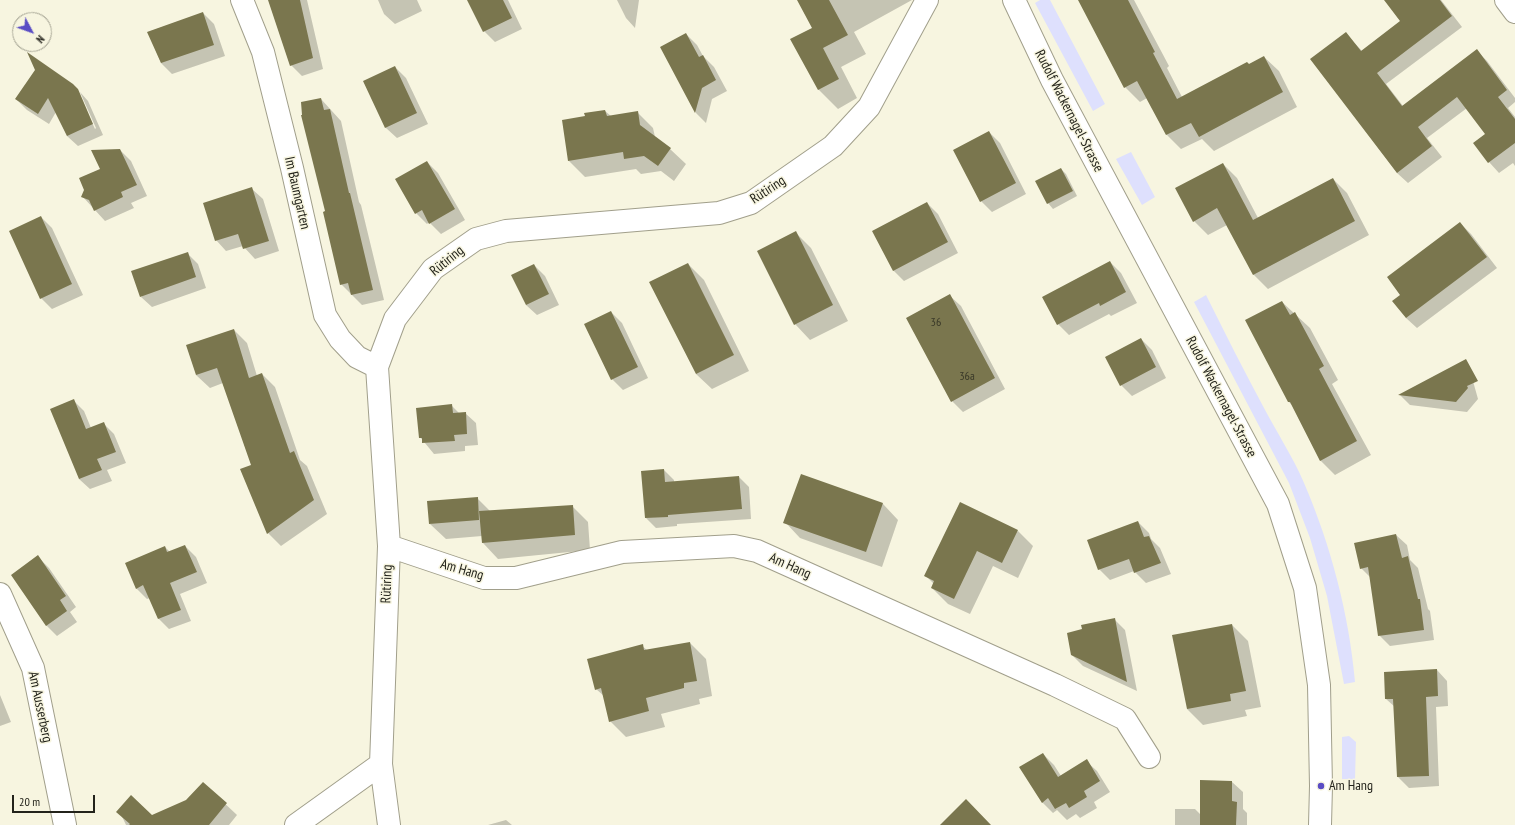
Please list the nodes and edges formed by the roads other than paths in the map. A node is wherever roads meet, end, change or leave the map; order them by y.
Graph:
1 (242, 0) edge
2 (927, 0) edge
3 (1014, 0) edge
4 (1506, 0) edge
5 (1515, 12) edge
6 (377, 367) junction
7 (389, 546) junction
8 (0, 594) edge
9 (1149, 757) dead end
10 (381, 764) junction
11 (65, 825) edge
12 (296, 825) edge
13 (389, 825) edge
14 (1320, 825) edge

1 - 6 street, Im Baumgarten
2 - 6 street, Rütiring
3 - 14 street, Rudolf Wackernagel-Strasse
4 - 5 street
6 - 7 street, Rütiring
7 - 9 street, Am Hang
7 - 10 street, Rütiring
8 - 11 street, Am Ausserberg
10 - 12 street
10 - 13 street, Rütiring

